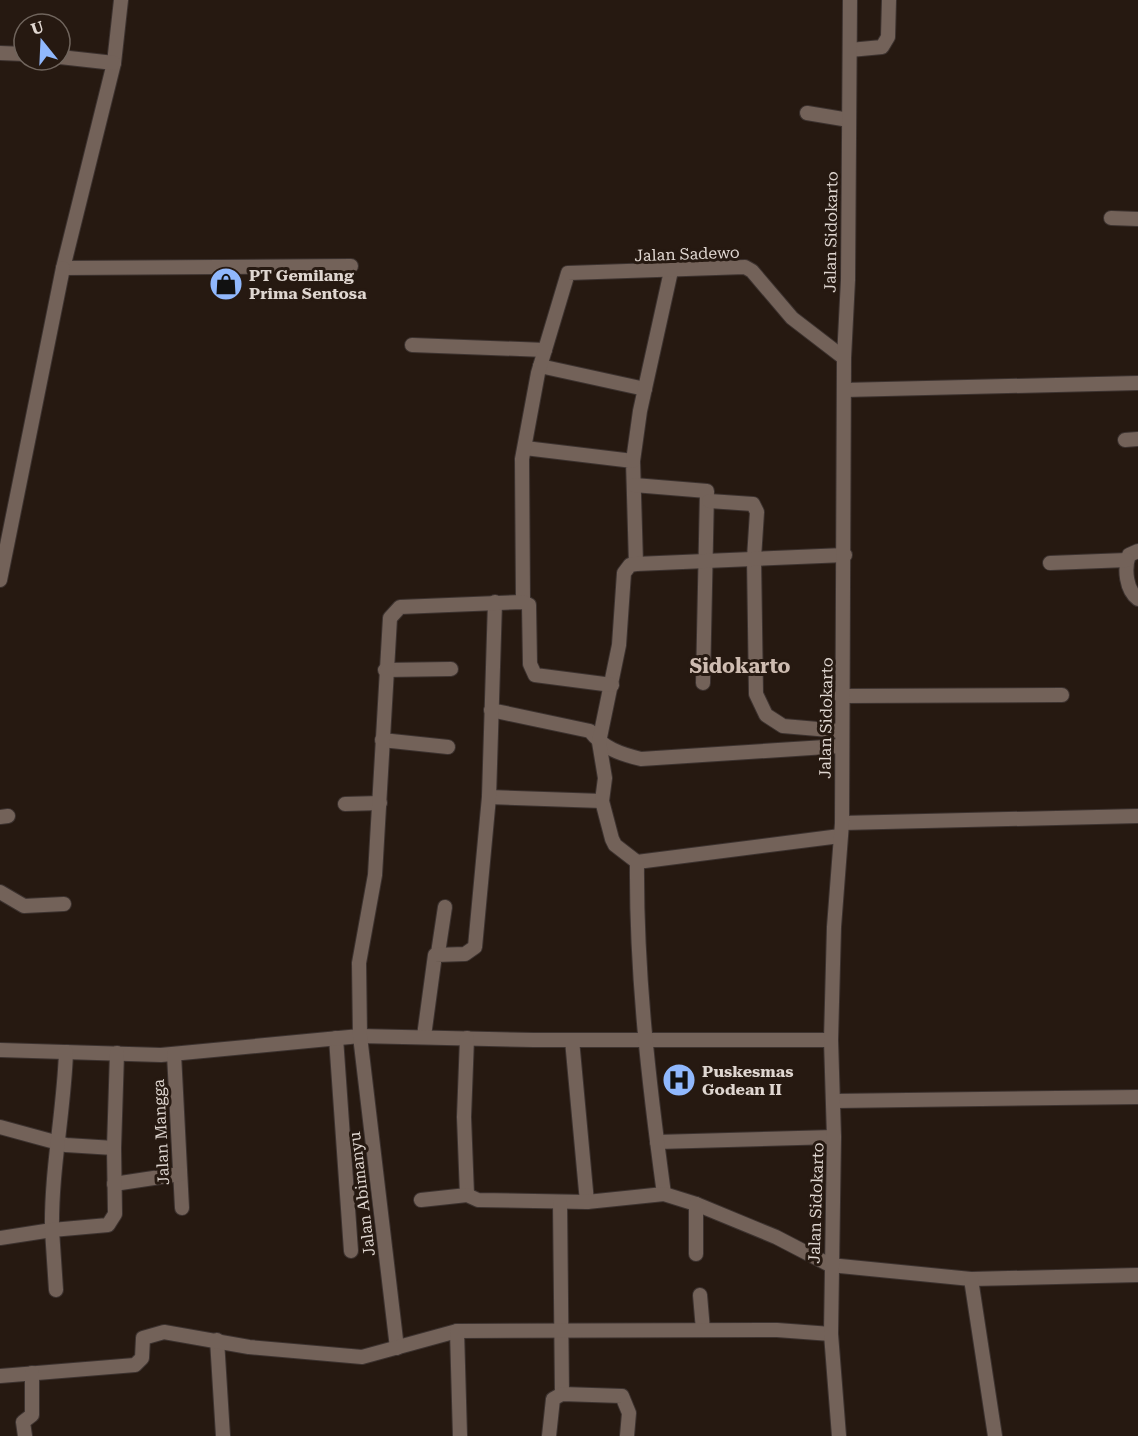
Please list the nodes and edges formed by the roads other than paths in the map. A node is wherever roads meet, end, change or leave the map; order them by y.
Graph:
1 (121, 0) edge
2 (850, 0) edge
3 (889, 0) edge
4 (850, 50) junction
5 (72, 58) edge
6 (114, 63) junction
7 (807, 113) dead end
8 (849, 120) junction
9 (1111, 218) dead end
10 (1138, 219) edge
11 (351, 266) dead end
12 (63, 268) junction
13 (671, 271) junction
14 (412, 345) dead end
15 (545, 351) junction
16 (844, 358) junction
17 (540, 366) junction
18 (1138, 383) edge
19 (645, 389) junction
20 (844, 390) junction
21 (525, 448) junction
22 (633, 461) junction
23 (634, 485) junction
24 (709, 501) junction
25 (1138, 551) edge
26 (844, 555) junction
27 (754, 558) junction
28 (704, 560) junction
29 (1127, 560) junction
30 (1050, 563) dead end
31 (636, 564) junction
32 (0, 580) edge
33 (1138, 599) edge
34 (495, 602) junction
35 (523, 602) junction
36 (451, 669) dead end
37 (385, 670) junction
38 (703, 683) dead end
39 (612, 684) junction
40 (1062, 695) dead end
41 (841, 696) junction
42 (491, 710) junction
43 (841, 731) junction
44 (382, 740) junction
45 (599, 742) junction
46 (841, 746) junction
47 (448, 747) dead end
48 (489, 797) junction
49 (602, 801) junction
50 (380, 803) junction
51 (345, 804) dead end
52 (1138, 816) edge
53 (841, 829) junction
54 (637, 862) junction
55 (0, 892) edge
56 (64, 904) dead end
57 (445, 907) dead end
58 (438, 953) junction
59 (360, 1036) junction
60 (424, 1036) junction
61 (336, 1038) junction
62 (467, 1038) junction
63 (572, 1040) junction
64 (644, 1040) junction
65 (831, 1040) junction
66 (0, 1050) edge
67 (66, 1052) junction
68 (117, 1053) junction
69 (174, 1054) junction
70 (1133, 1096) edge
71 (834, 1101) junction
72 (0, 1127) edge
73 (834, 1137) junction
74 (657, 1142) junction
75 (57, 1143) junction
76 (114, 1148) junction
77 (180, 1174) junction
78 (114, 1184) junction
79 (664, 1194) junction
80 (467, 1195) junction
81 (421, 1200) dead end
82 (560, 1202) junction
83 (587, 1202) junction
84 (696, 1204) junction
85 (182, 1208) dead end
86 (52, 1230) junction
87 (0, 1238) edge
88 (351, 1251) dead end
89 (696, 1254) dead end
90 (830, 1265) junction
91 (1138, 1275) edge
92 (971, 1279) junction
93 (56, 1290) dead end
94 (700, 1295) dead end
95 (703, 1330) junction
96 (457, 1331) junction
97 (561, 1331) junction
98 (831, 1334) junction
99 (217, 1340) junction
100 (397, 1348) junction
101 (32, 1373) junction
102 (0, 1376) edge
103 (562, 1394) junction
104 (24, 1436) edge
105 (223, 1436) edge
106 (460, 1436) edge
107 (549, 1436) edge
108 (627, 1436) edge
109 (839, 1436) edge
110 (995, 1436) edge

1 - 6 street
2 - 4 street, Jalan Sidokarto
3 - 4 street
4 - 8 street, Jalan Sidokarto
5 - 6 street
6 - 12 street
7 - 8 street
8 - 16 street, Jalan Sidokarto
9 - 10 street
11 - 12 street
12 - 32 street
13 - 15 street, Jalan Sadewo
13 - 16 street, Jalan Sadewo
13 - 19 street
14 - 15 street
15 - 17 street
16 - 20 street, Jalan Sidokarto
17 - 19 street
17 - 21 street
18 - 20 street
19 - 22 street
20 - 26 street, Jalan Sidokarto
21 - 22 street
21 - 35 street
22 - 23 street
23 - 24 street
23 - 31 street
24 - 27 street
24 - 28 street
25 - 29 street
26 - 27 street
26 - 41 street, Jalan Sidokarto
27 - 28 street
27 - 43 street
28 - 31 street
28 - 38 street
29 - 30 street
29 - 33 street
31 - 39 street
34 - 35 street
34 - 37 street, Jalan Abimanyu
34 - 42 street
35 - 39 street
36 - 37 street
37 - 44 street, Jalan Abimanyu
39 - 45 street
40 - 41 street
41 - 43 street, Jalan Sidokarto
42 - 45 street
42 - 48 street
43 - 46 street, Jalan Sidokarto
44 - 47 street
44 - 50 street, Jalan Abimanyu
45 - 46 street
45 - 49 street
46 - 53 street, Jalan Sidokarto
48 - 49 street
48 - 58 street
49 - 54 street
50 - 51 street
50 - 59 street, Jalan Abimanyu
52 - 53 street
53 - 54 street
53 - 65 street, Jalan Sidokarto
54 - 64 street
55 - 56 street
57 - 58 street
58 - 60 street
59 - 60 street
59 - 61 street
59 - 100 street, Jalan Abimanyu
60 - 62 street
61 - 69 street
61 - 88 street
62 - 63 street
62 - 80 street
63 - 64 street
63 - 83 street
64 - 65 street
64 - 74 street
65 - 71 street, Jalan Sidokarto
66 - 67 street
67 - 68 street
67 - 75 street
68 - 69 street
68 - 76 street
69 - 77 street, Jalan Mangga
70 - 71 street
71 - 73 street, Jalan Sidokarto
72 - 75 street
73 - 74 street
73 - 90 street, Jalan Sidokarto
74 - 79 street
75 - 76 street
75 - 86 street
76 - 78 street
77 - 78 street
77 - 85 street, Jalan Mangga
78 - 86 street
79 - 83 street
79 - 84 street
80 - 81 street
80 - 82 street
82 - 83 street
82 - 97 street
84 - 89 street
84 - 90 street
86 - 87 street
86 - 93 street
90 - 92 street
90 - 98 street, Jalan Sidokarto
91 - 92 street
92 - 110 street
94 - 95 street
95 - 97 street
95 - 98 street
96 - 97 street
96 - 100 street
96 - 106 street
97 - 103 street
98 - 109 street, Jalan Sidokarto
99 - 100 street
99 - 101 street
99 - 105 street
101 - 102 street
101 - 104 street
103 - 107 street
103 - 108 street

